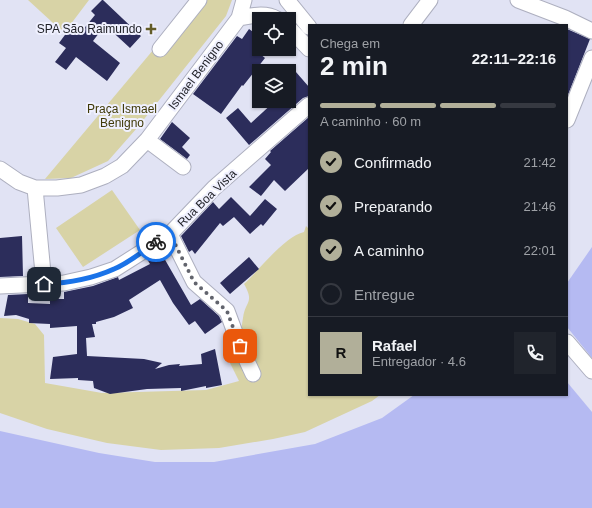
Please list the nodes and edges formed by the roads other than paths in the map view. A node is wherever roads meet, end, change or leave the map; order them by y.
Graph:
1 (199, 0) edge
2 (244, 0) edge
3 (287, 0) edge
4 (430, 0) edge
5 (518, 0) edge
6 (252, 16) edge
7 (239, 18) junction
8 (412, 24) edge
9 (308, 26) edge
10 (592, 31) edge
11 (296, 35) edge
12 (308, 48) edge
13 (160, 49) dead end
14 (592, 58) edge
15 (308, 106) edge
16 (568, 118) edge
17 (147, 140) junction
18 (183, 167) dead end
19 (0, 169) edge
20 (35, 188) junction
21 (170, 234) junction
22 (44, 284) junction
23 (0, 286) edge
24 (568, 343) edge
25 (592, 371) edge
26 (253, 374) dead end

1 - 13 street
2 - 7 street, Ismael Benigno
3 - 9 street
4 - 8 street
5 - 10 street
6 - 7 street
7 - 17 street, Ismael Benigno
11 - 12 street
14 - 16 street
15 - 21 street, Rua Boa Vista
17 - 18 street
17 - 20 street, Ismael Benigno
19 - 20 street
20 - 22 street
21 - 22 street, Rua Boa Vista
21 - 26 street
22 - 23 street, Rua Boa Vista
24 - 25 street

